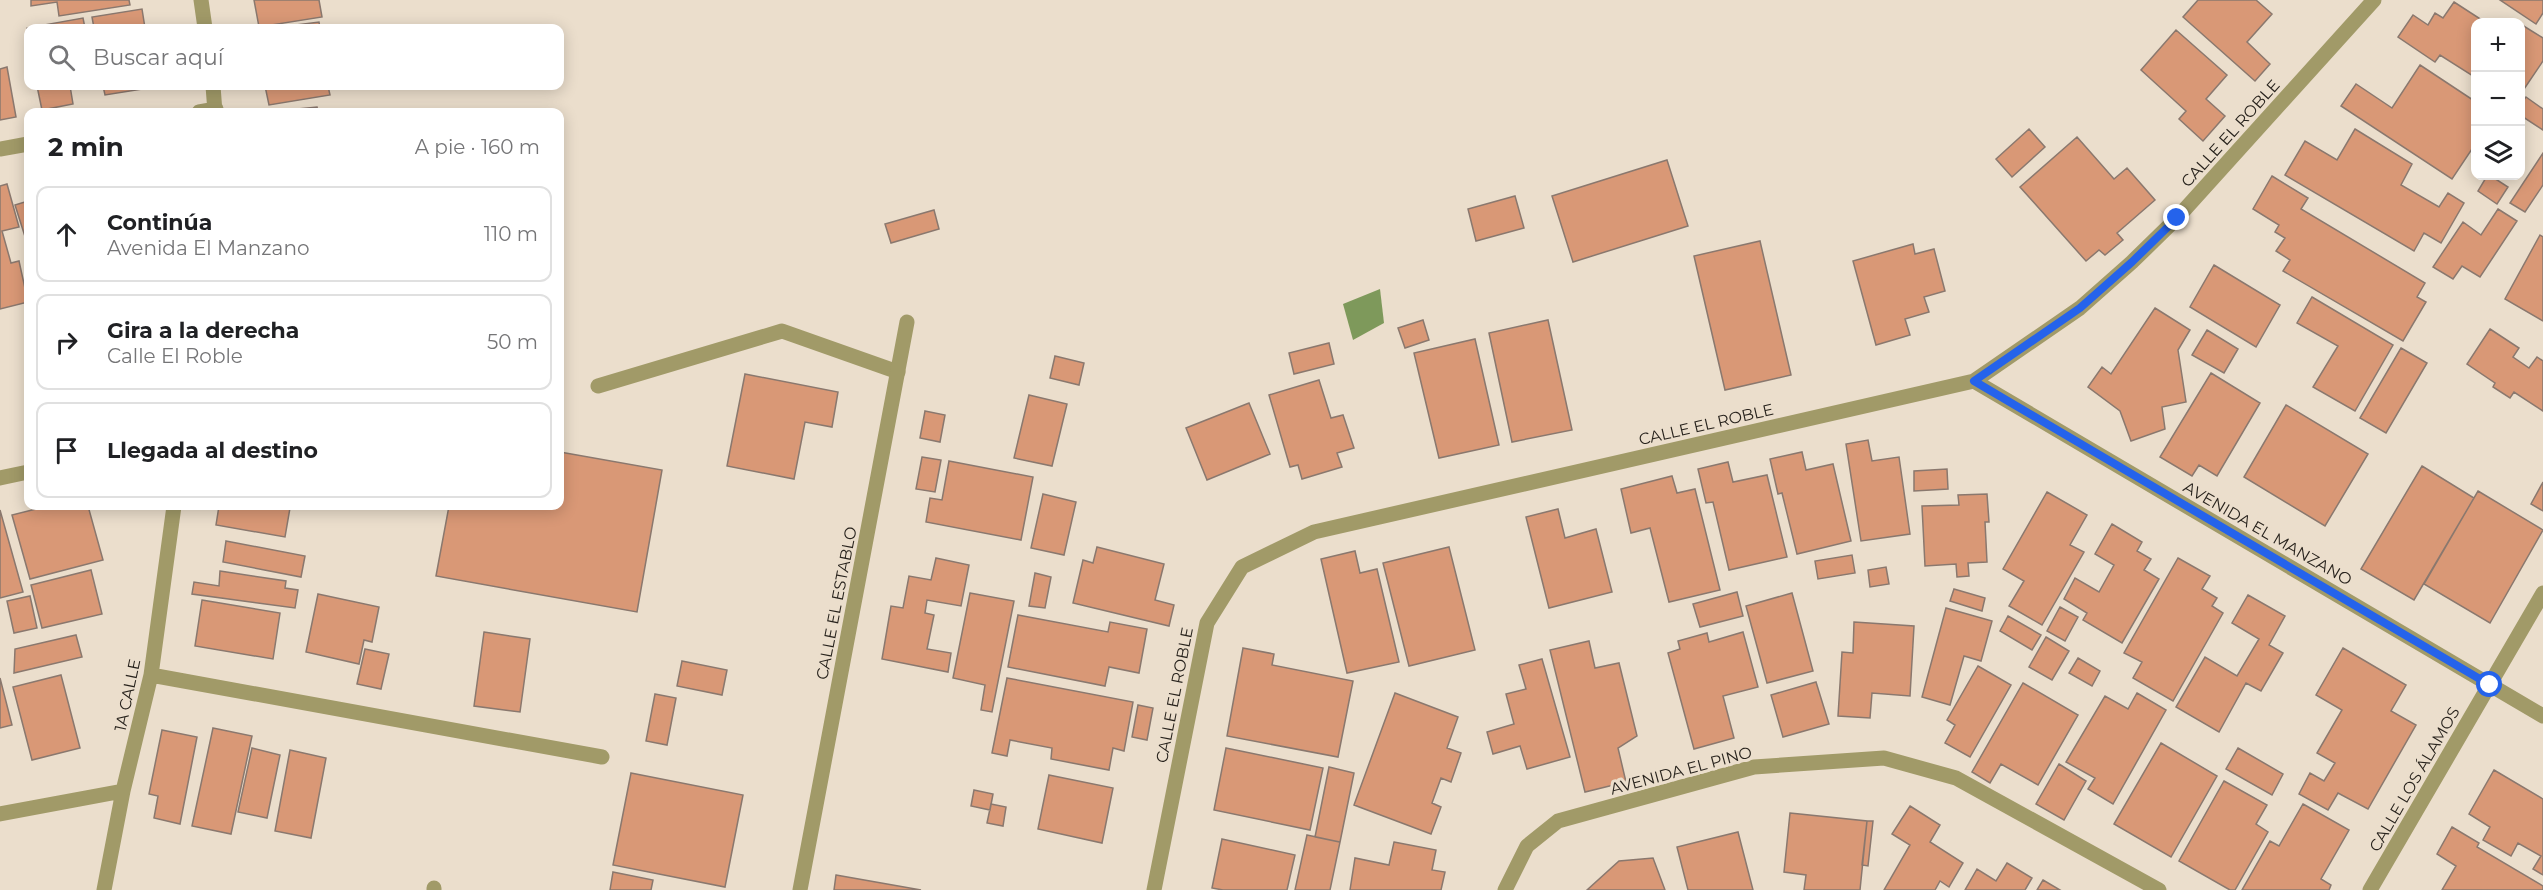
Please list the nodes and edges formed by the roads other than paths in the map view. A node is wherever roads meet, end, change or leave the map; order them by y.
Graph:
1 (201, 0) edge
2 (2374, 0) edge
3 (204, 24) edge
4 (213, 90) edge
5 (216, 108) edge
6 (24, 145) edge
7 (0, 149) edge
8 (908, 322) dead end
9 (898, 372) junction
10 (1974, 381) junction
11 (598, 386) dead end
12 (24, 473) edge
13 (0, 478) edge
14 (173, 510) edge
15 (2543, 593) edge
16 (151, 675) junction
17 (2490, 685) junction
18 (2543, 716) edge
19 (602, 757) dead end
20 (123, 791) junction
21 (0, 814) edge
22 (104, 890) edge
23 (800, 890) edge
24 (1154, 890) edge
25 (1506, 890) edge
26 (2159, 890) edge
27 (2370, 890) edge

1 - 3 street
2 - 10 street, CALLE EL ROBLE
4 - 5 street
6 - 7 street
8 - 9 street, CALLE EL ESTABLO
9 - 11 street
9 - 23 street, CALLE EL ESTABLO
10 - 17 street, AVENIDA EL MANZANO
10 - 24 street, CALLE EL ROBLE
12 - 13 street
14 - 16 street, 1A CALLE
15 - 17 street, CALLE LOS ÁLAMOS
16 - 19 street
16 - 20 street, 1A CALLE
17 - 18 street, AVENIDA EL MANZANO
17 - 27 street, CALLE LOS ÁLAMOS
20 - 21 street
20 - 22 street, 1A CALLE
25 - 26 street, AVENIDA EL PINO

